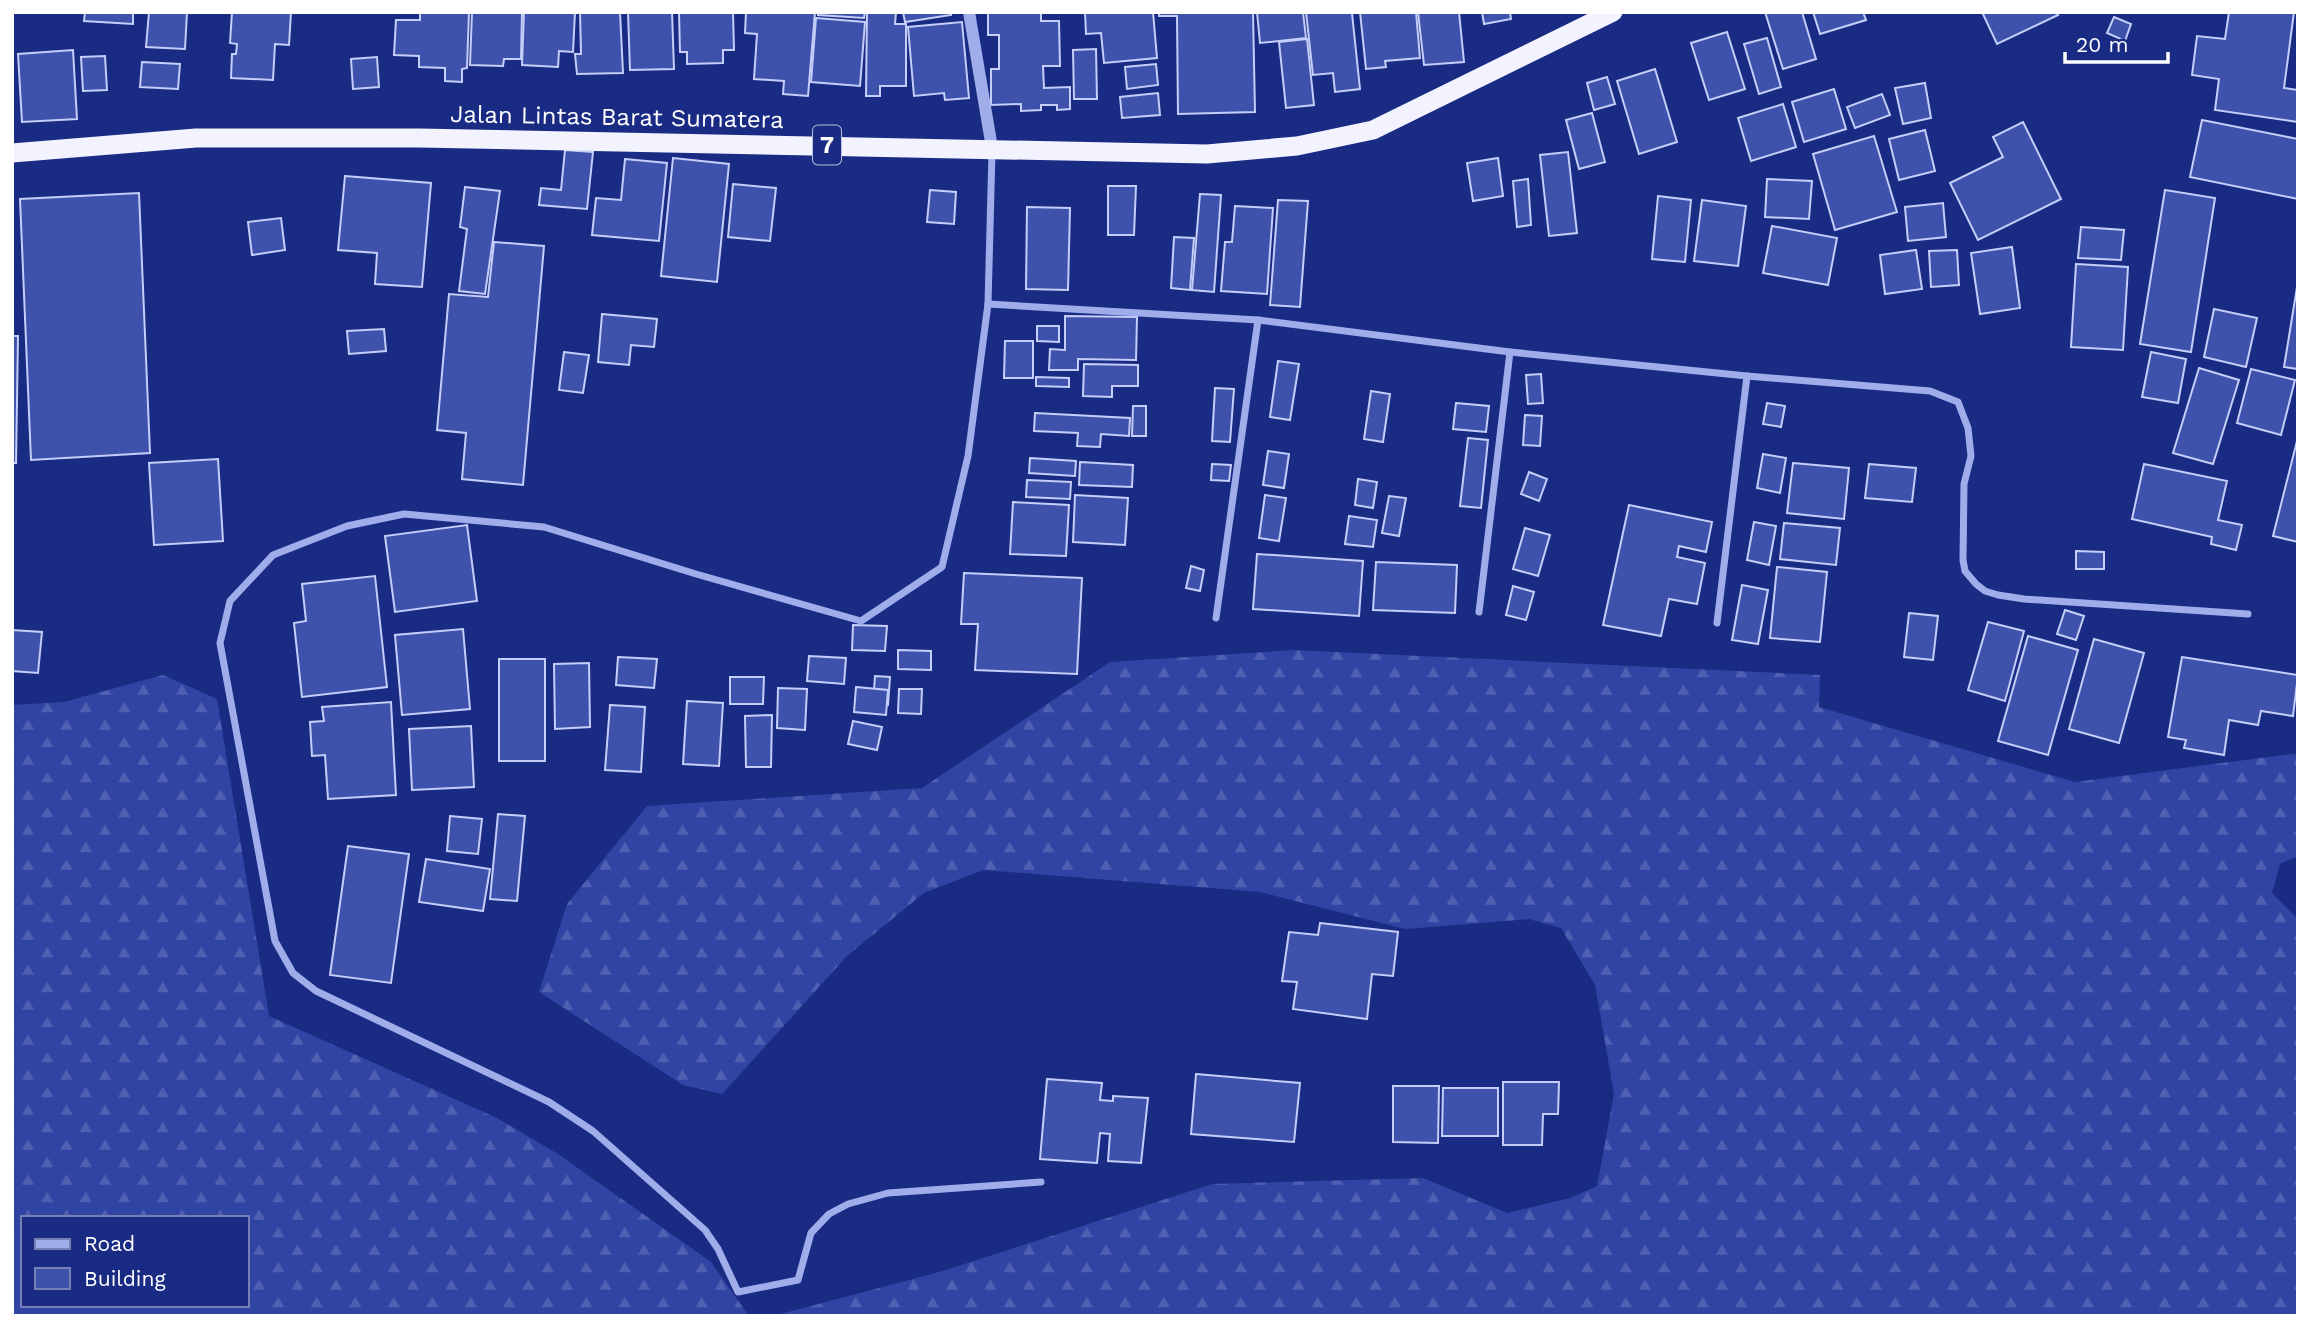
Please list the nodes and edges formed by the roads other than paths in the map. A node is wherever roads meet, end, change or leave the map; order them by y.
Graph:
1 (969, 12) edge
2 (1613, 12) edge
3 (992, 148) junction
4 (12, 153) edge
5 (988, 304) junction
6 (1258, 320) junction
7 (1510, 352) junction
8 (1747, 376) junction
9 (1479, 612) dead end
10 (2248, 614) dead end
11 (1216, 618) dead end
12 (1717, 623) dead end
13 (1041, 1182) dead end

1 - 3 street
2 - 3 highway, Jalan Lintas Barat Sumatera / 7
3 - 4 highway, Jalan Lintas Barat Sumatera / 7
3 - 5 street
5 - 6 street
5 - 13 street
6 - 7 street
6 - 11 street
7 - 8 street
7 - 9 street
8 - 10 street
8 - 12 street

